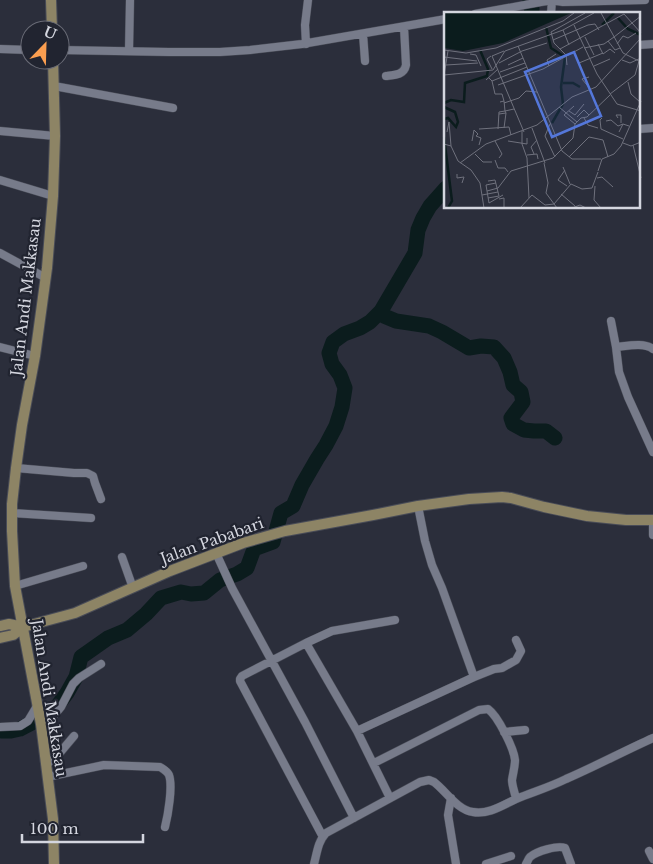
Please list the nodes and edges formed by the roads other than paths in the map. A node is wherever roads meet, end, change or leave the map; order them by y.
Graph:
1 (50, 0) edge
2 (130, 0) edge
3 (308, 0) edge
4 (552, 0) edge
5 (645, 0) edge
6 (486, 12) edge
7 (444, 19) edge
8 (51, 20) edge
9 (404, 27) junction
10 (363, 34) junction
11 (306, 44) junction
12 (653, 44) edge
13 (640, 45) edge
14 (0, 49) edge
15 (20, 50) edge
16 (70, 50) edge
17 (129, 51) junction
18 (365, 62) dead end
19 (53, 70) edge
20 (386, 76) dead end
21 (54, 86) junction
22 (173, 108) dead end
23 (653, 128) edge
24 (640, 129) edge
25 (0, 131) edge
26 (55, 136) junction
27 (0, 180) edge
28 (53, 196) junction
29 (0, 253) edge
30 (46, 278) junction
31 (611, 321) dead end
32 (0, 347) edge
33 (616, 347) junction
34 (653, 347) edge
35 (35, 356) junction
36 (650, 441) edge
37 (653, 452) edge
38 (16, 468) junction
39 (101, 499) dead end
40 (418, 506) junction
41 (12, 513) junction
42 (91, 518) dead end
43 (653, 520) edge
44 (653, 535) edge
45 (216, 553) junction
46 (122, 556) dead end
47 (83, 566) dead end
48 (15, 586) junction
49 (132, 588) junction
50 (395, 620) dead end
51 (0, 626) edge
52 (23, 627) junction
53 (0, 638) edge
54 (516, 640) dead end
55 (306, 642) junction
56 (271, 660) junction
57 (101, 664) dead end
58 (474, 677) junction
59 (40, 718) junction
60 (0, 727) edge
61 (525, 730) dead end
62 (357, 731) junction
63 (504, 732) junction
64 (74, 736) dead end
65 (653, 738) edge
66 (374, 763) junction
67 (46, 765) junction
68 (47, 777) junction
69 (390, 798) junction
70 (451, 798) junction
71 (516, 799) junction
72 (354, 818) junction
73 (165, 827) dead end
74 (323, 837) junction
75 (649, 851) dead end
76 (511, 856) dead end
77 (653, 859) edge
78 (54, 864) edge
79 (314, 864) edge
80 (456, 864) edge
81 (486, 864) edge
82 (526, 864) edge
83 (571, 864) edge

1 - 8 street
2 - 17 street
3 - 11 street
4 - 5 street
4 - 6 street
7 - 9 street
9 - 10 street
9 - 20 street
10 - 11 street
10 - 18 street
11 - 17 street
12 - 13 street
14 - 15 street
16 - 17 street
19 - 21 street, Jalan Andi Makkasau
21 - 22 street
21 - 26 street, Jalan Andi Makkasau
23 - 24 street
25 - 26 street
26 - 28 street, Jalan Andi Makkasau
27 - 28 street
28 - 30 street, Jalan Andi Makkasau
29 - 30 street
30 - 35 street, Jalan Andi Makkasau
31 - 33 street
32 - 35 street
33 - 34 street
33 - 36 street
35 - 38 street, Jalan Andi Makkasau
36 - 37 street
38 - 39 street
38 - 41 street, Jalan Andi Makkasau
40 - 43 street, Jalan Pababari
40 - 45 street, Jalan Pababari
40 - 58 street
41 - 42 street
41 - 48 street, Jalan Andi Makkasau
43 - 44 street
45 - 49 street, Jalan Pababari
45 - 56 street
46 - 49 street
47 - 48 street
48 - 52 street, Jalan Andi Makkasau
49 - 52 street, Jalan Pababari
50 - 55 street
51 - 52 street
52 - 53 street
52 - 59 street, Jalan Andi Makkasau
54 - 58 street
55 - 56 street
55 - 62 street
56 - 72 street
56 - 74 street
57 - 59 street
58 - 62 street
59 - 60 street
59 - 67 street, Jalan Andi Makkasau
61 - 63 street
62 - 66 street
63 - 66 street
63 - 71 street
64 - 67 street
65 - 71 street
66 - 69 street
67 - 68 street, Jalan Andi Makkasau
68 - 73 street
68 - 78 street, Jalan Andi Makkasau
69 - 70 street
69 - 72 street
70 - 71 street
70 - 80 street
72 - 74 street
74 - 79 street
75 - 77 street
76 - 81 street
82 - 83 street

